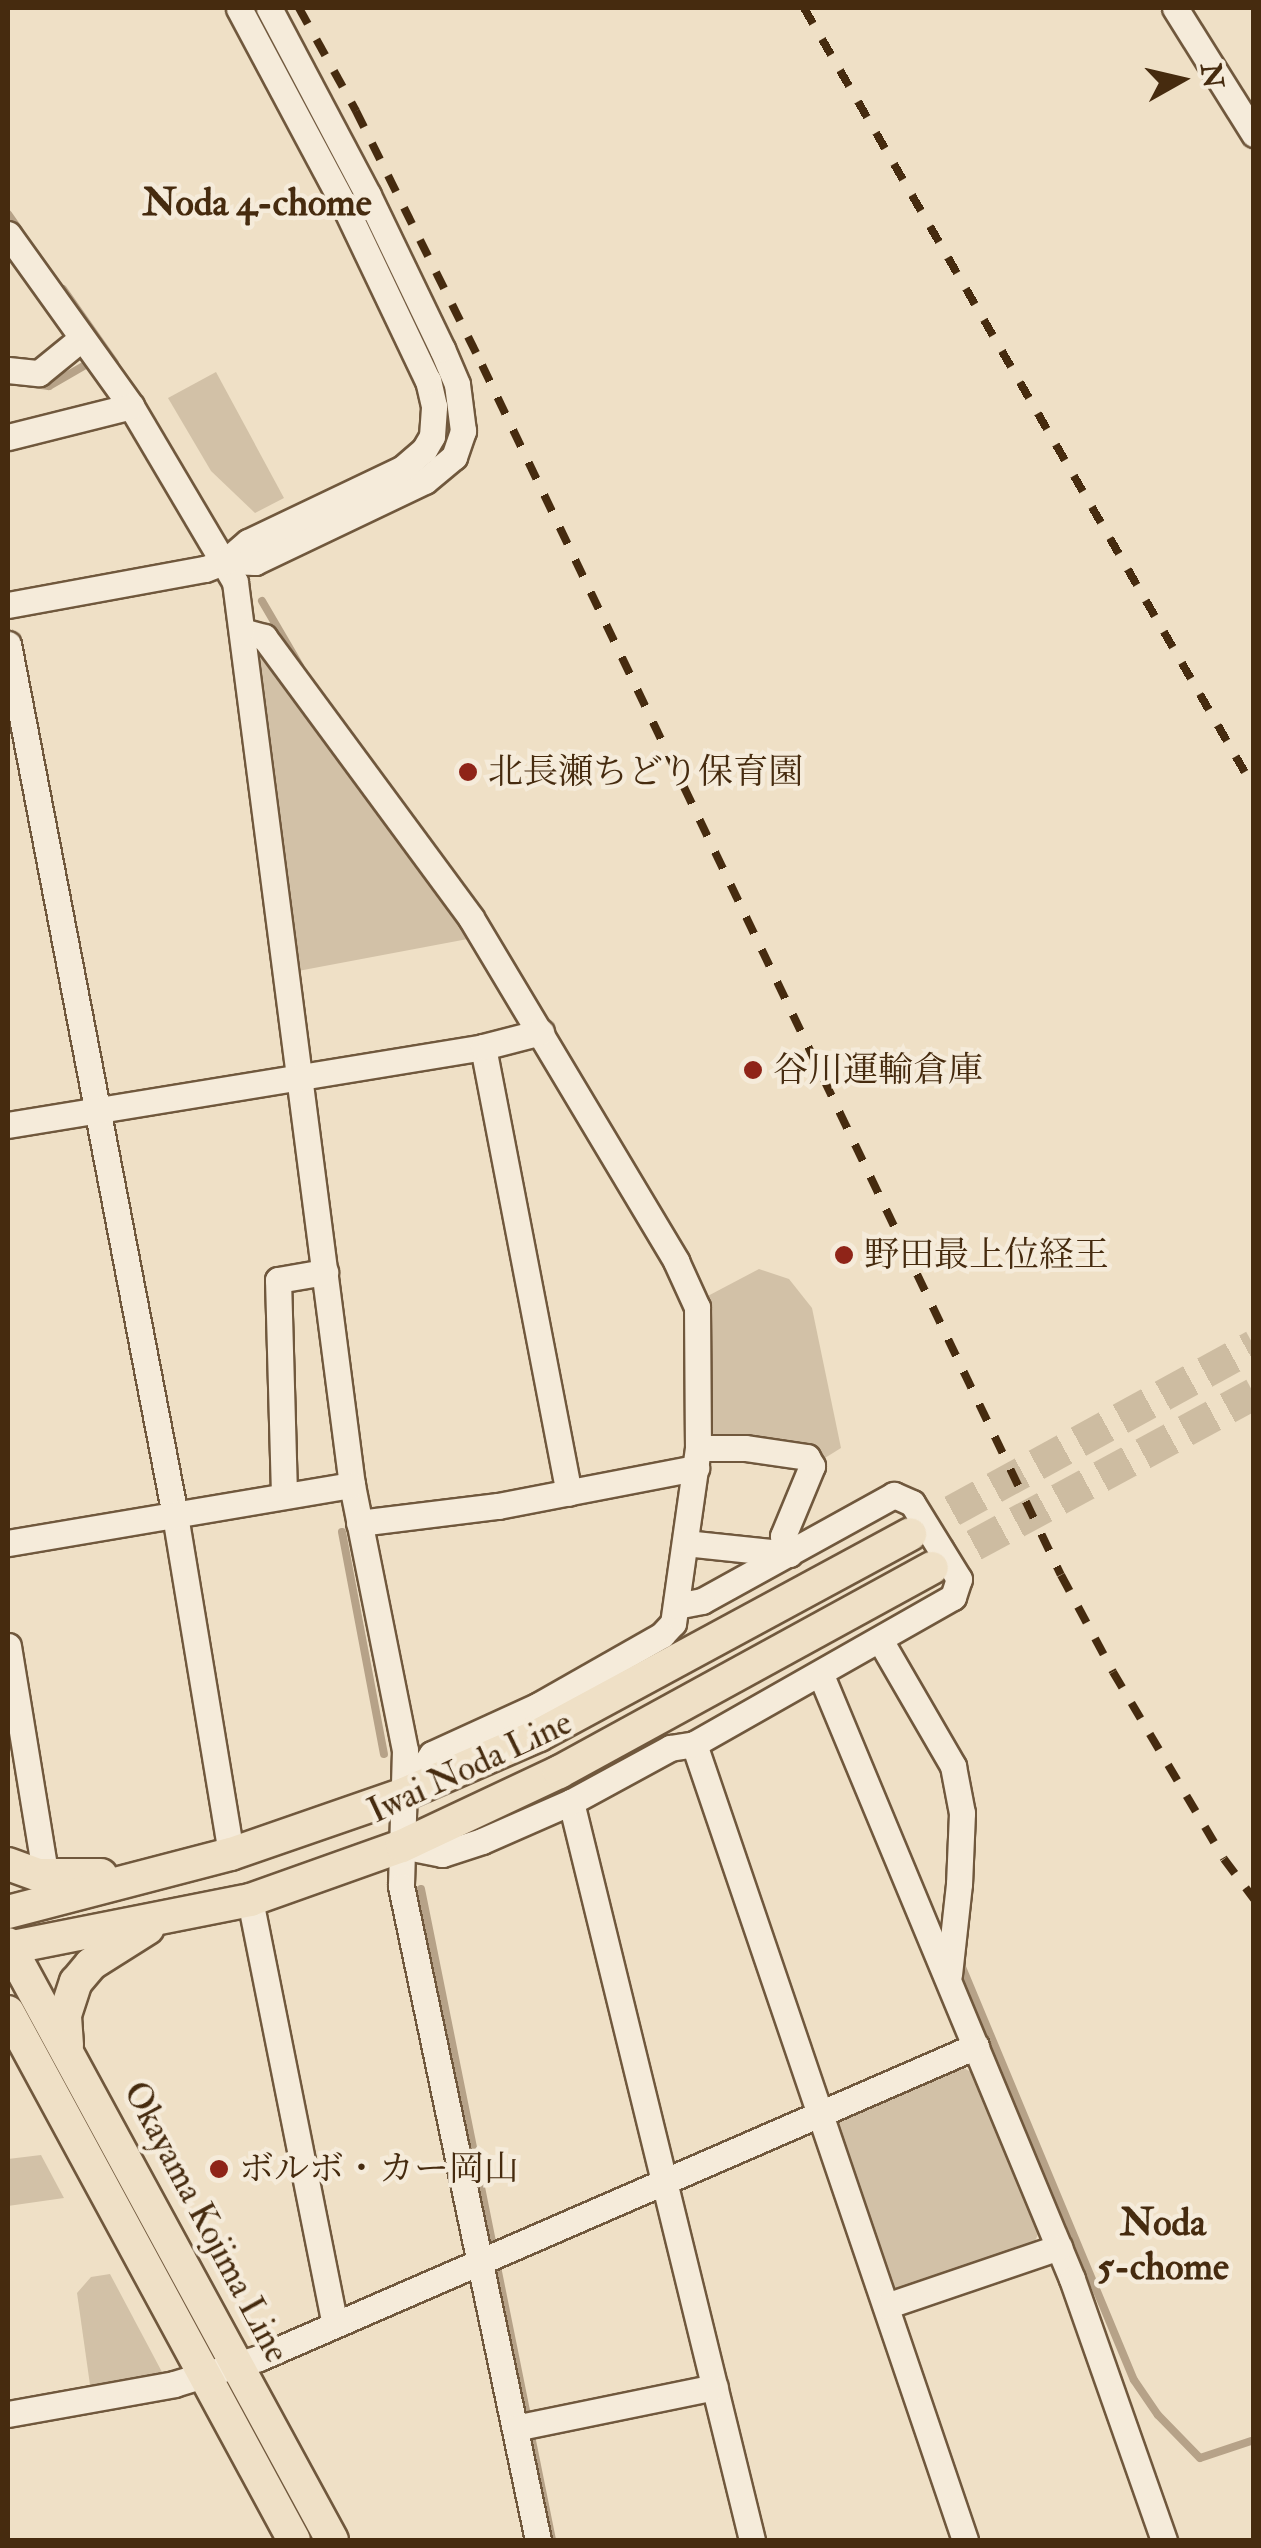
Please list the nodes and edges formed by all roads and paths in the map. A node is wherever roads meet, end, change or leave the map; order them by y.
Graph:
1 (240, 8) edge
2 (270, 8) edge
3 (1175, 8) edge
4 (1254, 134) edge
5 (8, 234) edge
6 (82, 338) junction
7 (8, 370) edge
8 (131, 406) junction
9 (8, 438) edge
10 (226, 561) junction
11 (8, 605) edge
12 (242, 631) junction
13 (8, 644) edge
14 (541, 1032) junction
15 (483, 1047) junction
16 (300, 1076) junction
17 (96, 1111) junction
18 (8, 1126) edge
19 (325, 1272) junction
20 (697, 1458) junction
21 (352, 1484) junction
22 (568, 1493) junction
23 (284, 1494) junction
24 (175, 1514) junction
25 (358, 1523) junction
26 (910, 1534) tunnel mouth
27 (8, 1543) edge
28 (685, 1544) junction
29 (789, 1554) junction
30 (932, 1568) tunnel mouth
31 (677, 1606) junction
32 (880, 1640) junction
33 (8, 1646) edge
34 (821, 1675) junction
35 (694, 1744) junction
36 (404, 1794) junction
37 (570, 1802) junction
38 (402, 1846) junction
39 (230, 1854) junction
40 (43, 1860) dead end
41 (8, 1864) edge
42 (158, 1873) junction
43 (250, 1900) junction
44 (8, 1912) edge
45 (170, 1916) junction
46 (8, 1946) edge
47 (948, 1975) junction
48 (8, 2012) edge
49 (976, 2046) junction
50 (20, 2051) edge
51 (68, 2051) junction
52 (822, 2115) junction
53 (666, 2182) junction
54 (1059, 2248) junction
55 (489, 2258) junction
56 (886, 2306) junction
57 (335, 2324) junction
58 (238, 2364) junction
59 (204, 2376) junction
60 (715, 2387) junction
61 (8, 2414) edge
62 (525, 2426) junction
63 (294, 2540) edge
64 (332, 2540) edge
65 (538, 2540) edge
66 (752, 2540) edge
67 (965, 2540) edge
68 (1164, 2540) edge

1 - 10 street
2 - 10 street
3 - 4 street
5 - 6 street
6 - 7 street
6 - 8 street
8 - 9 street
8 - 10 street
10 - 11 street
10 - 12 street
12 - 14 street
12 - 16 street
13 - 17 street
14 - 15 street
14 - 20 street
15 - 16 street
15 - 22 street
16 - 17 street
16 - 19 street
17 - 18 street
17 - 24 street
19 - 21 street
19 - 23 street
20 - 22 street
20 - 28 street
20 - 29 street
21 - 23 street
21 - 25 street
22 - 25 street
23 - 24 street
24 - 27 street
24 - 39 street
25 - 36 street
26 - 36 main road, Iwai Noda Line
28 - 29 street
28 - 31 street
29 - 31 street
29 - 32 street
30 - 38 main road, Iwai Noda Line
31 - 36 street
32 - 34 street
32 - 47 street
33 - 40 street
34 - 35 street
34 - 47 street
35 - 37 street
35 - 52 street
36 - 38 street
36 - 39 main road, Iwai Noda Line
37 - 38 street
37 - 53 street
38 - 43 main road, Iwai Noda Line
38 - 55 street
39 - 42 main road, Iwai Noda Line
41 - 42 main road
42 - 44 main road, Iwai Noda Line
43 - 45 main road, Iwai Noda Line
43 - 57 street
45 - 46 main road, Iwai Noda Line
45 - 51 main road
46 - 51 main road, Okayama Kojima Line
47 - 49 street
48 - 50 main road
49 - 52 street
49 - 54 street
50 - 59 main road
51 - 58 main road, Okayama Kojima Line
52 - 53 street
52 - 56 street
53 - 55 street
53 - 60 street
54 - 56 street
54 - 68 street
55 - 57 street
55 - 62 street
56 - 67 street
57 - 58 street
58 - 59 street
58 - 64 main road, Okayama Kojima Line
59 - 61 street
59 - 63 main road
60 - 62 street
60 - 66 street
62 - 65 street

